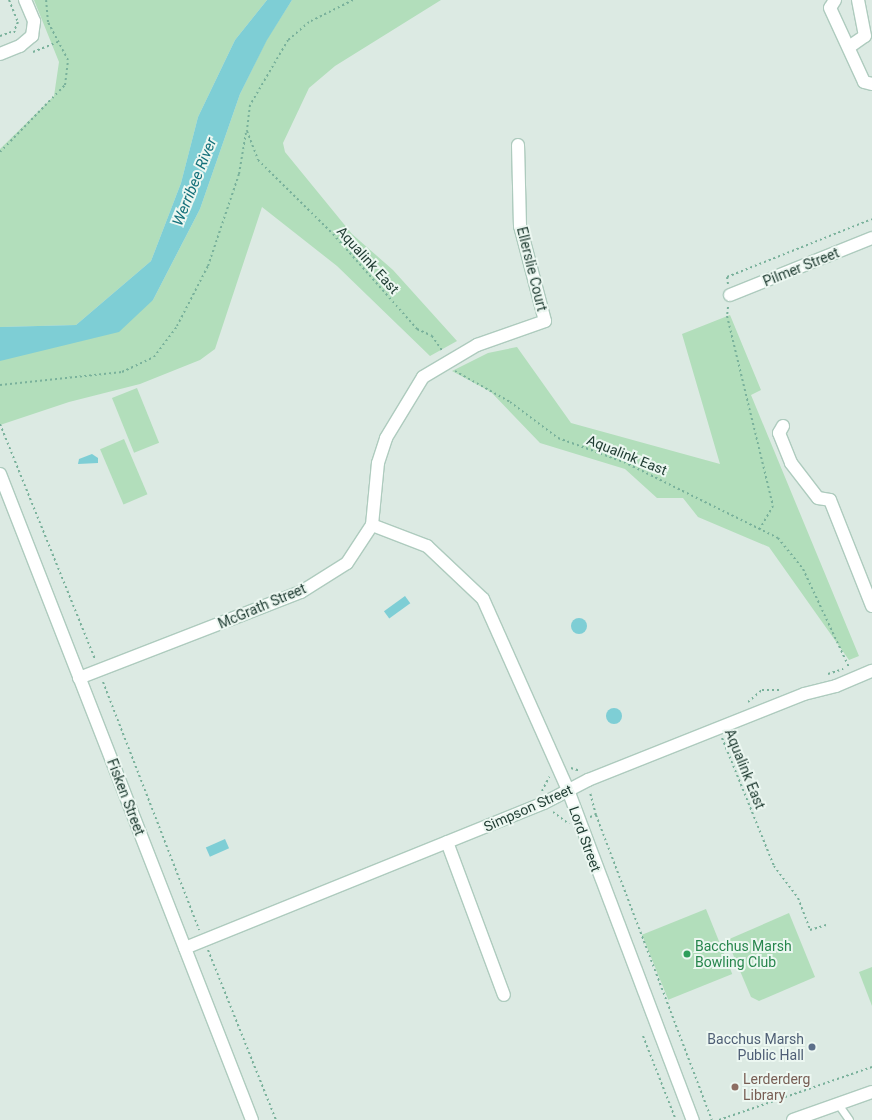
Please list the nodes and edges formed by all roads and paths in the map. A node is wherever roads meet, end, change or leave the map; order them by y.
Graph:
1 (10, 0) edge
2 (25, 0) edge
3 (46, 0) edge
4 (353, 0) edge
5 (835, 0) edge
6 (858, 0) edge
7 (14, 31) dead end
8 (61, 40) junction
9 (849, 47) junction
10 (0, 54) edge
11 (24, 55) dead end
12 (872, 84) edge
13 (247, 131) junction
14 (518, 145) dead end
15 (0, 152) edge
16 (872, 219) edge
17 (872, 238) edge
18 (730, 295) junction
19 (545, 321) joint
20 (448, 360) junction
21 (0, 385) edge
22 (0, 424) edge
23 (783, 426) dead end
24 (0, 474) edge
25 (372, 525) junction
26 (759, 530) junction
27 (872, 606) edge
28 (100, 670) junction
29 (872, 672) edge
30 (824, 676) dead end
31 (79, 678) junction
32 (784, 690) dead end
33 (744, 705) dead end
34 (718, 729) junction
35 (568, 790) junction
36 (596, 815) dead end
37 (447, 842) junction
38 (826, 926) dead end
39 (203, 940) junction
40 (185, 948) junction
41 (504, 995) dead end
42 (643, 1036) dead end
43 (872, 1066) edge
44 (872, 1092) edge
45 (838, 1104) junction
46 (252, 1120) edge
47 (276, 1120) edge
48 (676, 1120) edge
49 (693, 1120) edge
50 (712, 1120) edge
51 (719, 1120) edge
52 (793, 1120) edge
53 (849, 1120) edge

1 - 7 path
2 - 10 street
3 - 8 path
4 - 13 path, Aqualink East
5 - 9 street
6 - 9 street
8 - 11 path
8 - 15 path
9 - 12 street
13 - 20 path, Aqualink East
13 - 21 path
14 - 19 street, Ellerslie Court
16 - 18 path
17 - 18 street, Pilmer Street
18 - 26 path
19 - 20 street, McGrath Street
20 - 25 street, McGrath Street
20 - 26 path, Aqualink East
22 - 28 path
23 - 27 street
24 - 31 street, Fisken Street
25 - 28 street, McGrath Street
25 - 35 street, Lord Street
26 - 30 path, Aqualink East
28 - 31 street, McGrath Street
28 - 39 path
29 - 34 street, Simpson Street
31 - 40 street, Fisken Street
32 - 33 path
34 - 35 street, Simpson Street
34 - 38 path, Aqualink East
35 - 37 street, Simpson Street
35 - 49 street, Lord Street
36 - 50 path
37 - 39 street, Simpson Street
37 - 41 street
39 - 40 street, Simpson Street
39 - 47 path
40 - 46 street, Fisken Street
42 - 48 path
43 - 51 path
44 - 45 street
45 - 52 street
45 - 53 lane

